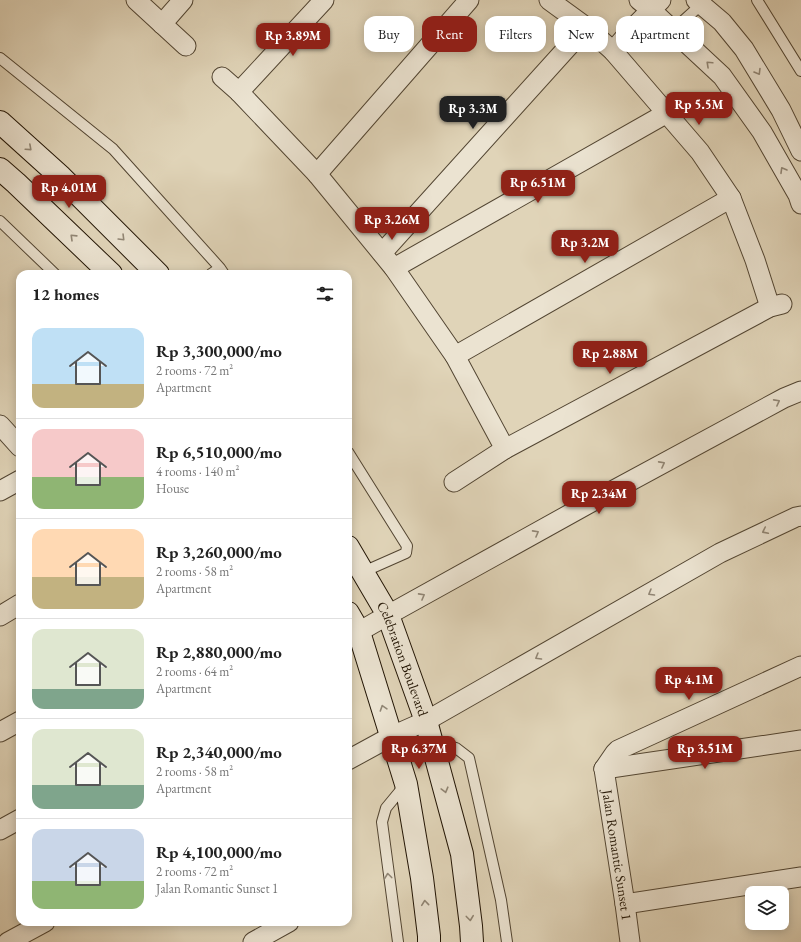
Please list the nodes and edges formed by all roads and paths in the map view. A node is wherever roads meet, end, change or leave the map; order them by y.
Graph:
1 (136, 0) edge
2 (183, 0) edge
3 (324, 0) edge
4 (469, 0) edge
5 (549, 0) edge
6 (757, 0) edge
7 (702, 1) edge
8 (650, 3) edge
9 (571, 16) edge
10 (661, 16) edge
11 (687, 16) edge
12 (162, 24) junction
13 (186, 46) dead end
14 (608, 47) edge
15 (613, 51) junction
16 (563, 52) edge
17 (696, 52) edge
18 (0, 58) edge
19 (801, 71) edge
20 (222, 77) dead end
21 (238, 92) junction
22 (667, 113) junction
23 (0, 122) edge
24 (800, 147) edge
25 (0, 169) edge
26 (317, 174) junction
27 (731, 198) junction
28 (801, 204) edge
29 (0, 221) edge
30 (382, 253) junction
31 (394, 268) junction
32 (51, 270) edge
33 (107, 270) edge
34 (154, 270) edge
35 (221, 270) edge
36 (455, 356) junction
37 (801, 391) edge
38 (0, 425) edge
39 (16, 443) edge
40 (505, 449) junction
41 (352, 458) edge
42 (16, 482) edge
43 (454, 482) dead end
44 (0, 491) edge
45 (801, 516) edge
46 (352, 554) edge
47 (363, 572) junction
48 (16, 606) edge
49 (388, 614) junction
50 (0, 616) edge
51 (353, 635) edge
52 (801, 666) edge
53 (426, 721) junction
54 (16, 723) edge
55 (0, 732) edge
56 (392, 736) junction
57 (801, 740) edge
58 (432, 742) junction
59 (352, 758) edge
60 (604, 769) junction
61 (406, 784) junction
62 (16, 821) edge
63 (0, 830) edge
64 (801, 878) edge
65 (625, 904) junction
66 (38, 926) edge
67 (284, 926) edge
68 (271, 937) edge
69 (8, 942) edge
70 (253, 942) edge
71 (398, 942) edge
72 (429, 942) edge
73 (472, 942) edge
74 (507, 942) edge
75 (630, 942) edge

1 - 12 street
2 - 12 street
3 - 21 street
4 - 26 street
5 - 9 street
6 - 19 lane
7 - 11 lane
7 -> 24 street
8 - 10 street
8 - 15 street
12 - 13 street
14 - 15 street
15 - 22 street
16 - 30 street
28 -> 17 street
18 - 35 lane
20 - 21 street
21 - 26 street
22 - 27 street
22 - 31 street
23 -> 34 street
33 -> 25 street
26 - 30 street
27 - 36 street
27 - 40 street
29 - 32 lane
30 - 31 street
31 - 36 street
36 - 40 street
49 -> 37 street
38 - 39 street
40 - 43 street
41 - 47 lane
42 - 44 street
45 -> 53 street
46 - 47 street, Celebration Boulevard
47 - 49 street, Celebration Boulevard
48 - 50 street
49 - 51 street
49 - 53 street, Celebration Boulevard
56 -> 51 street
52 - 60 street
53 - 56 street
53 - 58 street, Celebration Boulevard
54 - 55 street
56 - 59 street
56 - 61 street
57 - 60 street
58 -> 73 street, Celebration Boulevard
58 - 74 lane
60 - 65 street, Jalan Romantic Sunset 1
71 -> 61 lane
72 -> 61 street
62 - 63 street
64 - 65 street
65 - 75 street, Jalan Romantic Sunset 1
66 - 69 street
67 - 68 street
68 - 70 street

